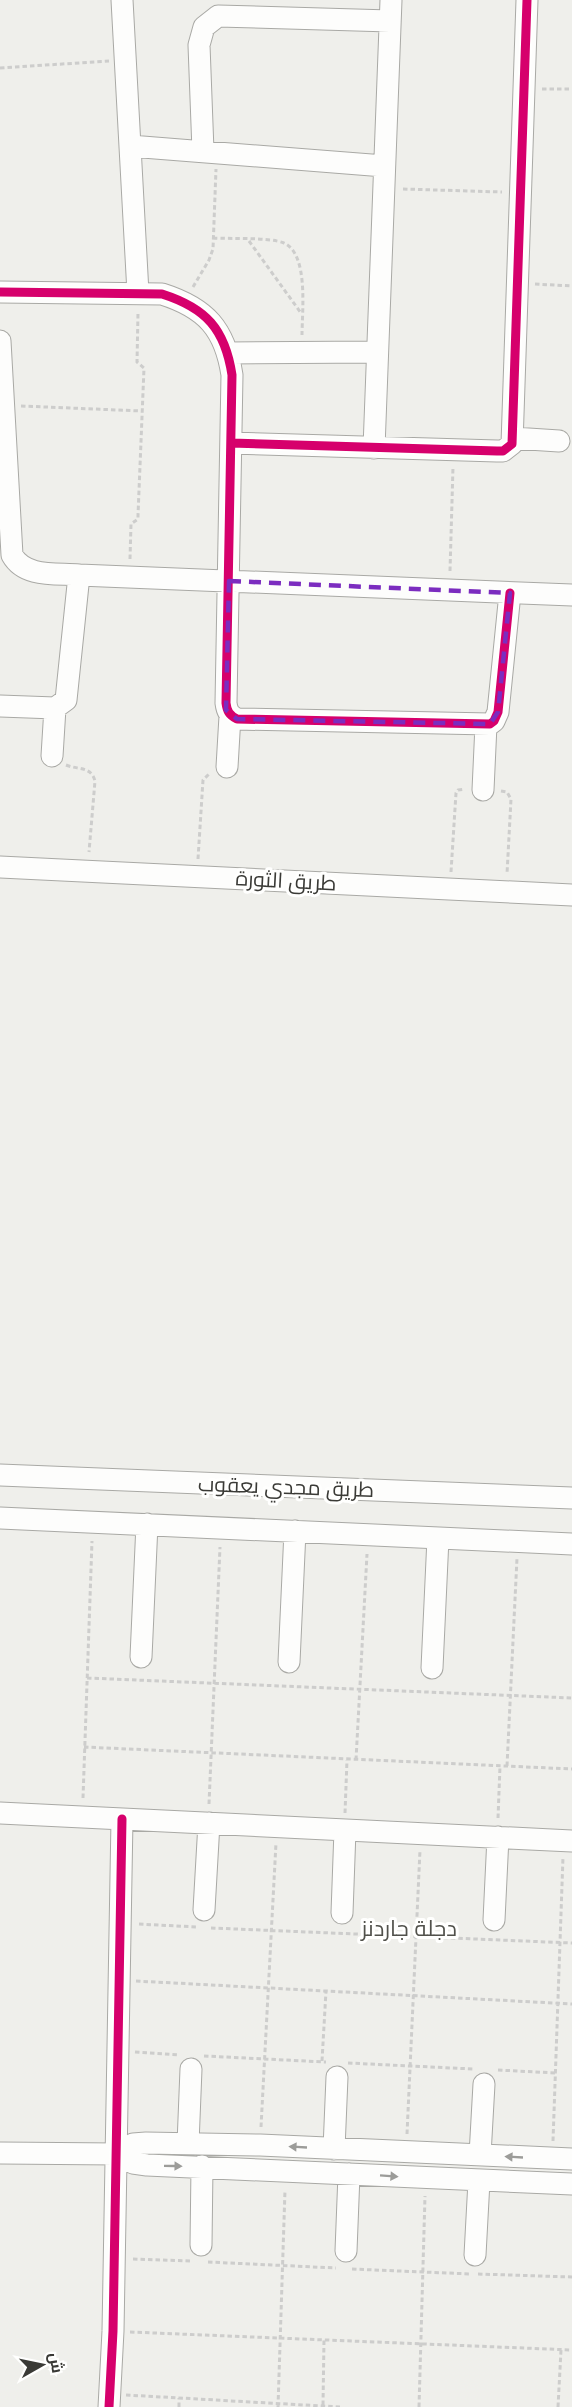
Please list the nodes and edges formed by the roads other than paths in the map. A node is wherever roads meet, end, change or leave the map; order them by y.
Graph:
1 (122, 0) edge
2 (391, 0) edge
3 (527, 0) edge
4 (218, 8) edge
5 (390, 21) junction
6 (130, 146) junction
7 (210, 152) junction
8 (384, 166) junction
9 (0, 292) edge
10 (138, 293) junction
11 (0, 341) edge
12 (228, 352) junction
13 (377, 352) junction
14 (513, 438) junction
15 (559, 441) dead end
16 (231, 443) junction
17 (374, 448) junction
18 (5, 538) edge
19 (79, 575) junction
20 (229, 581) junction
21 (510, 593) junction
22 (572, 596) edge
23 (0, 706) edge
24 (55, 708) junction
25 (230, 716) junction
26 (486, 725) junction
27 (52, 756) road end
28 (227, 767) road end
29 (483, 790) road end
30 (0, 867) edge
31 (572, 895) edge
32 (0, 1475) edge
33 (572, 1498) edge
34 (0, 1518) edge
35 (147, 1524) junction
36 (295, 1531) junction
37 (438, 1538) junction
38 (572, 1544) edge
39 (141, 1657) dead end
40 (289, 1662) dead end
41 (432, 1668) dead end
42 (0, 1813) edge
43 (122, 1819) junction
44 (209, 1823) junction
45 (345, 1830) junction
46 (498, 1837) junction
47 (568, 1841) edge
48 (204, 1910) dead end
49 (342, 1913) dead end
50 (494, 1920) dead end
51 (191, 2069) dead end
52 (337, 2077) dead end
53 (484, 2084) dead end
54 (188, 2144) junction
55 (334, 2149) junction
56 (0, 2153) edge
57 (117, 2154) junction
58 (480, 2155) junction
59 (562, 2159) edge
60 (202, 2166) junction
61 (349, 2174) junction
62 (479, 2181) junction
63 (572, 2184) edge
64 (201, 2245) dead end
65 (346, 2251) dead end
66 (475, 2255) dead end
67 (109, 2400) edge

1 - 6 street
2 - 5 street
3 - 14 street
4 - 5 street
4 - 7 street
5 - 8 street
6 - 7 street
6 - 10 street
7 - 8 street
8 - 13 street
9 - 10 street
10 - 12 street
11 - 18 street
12 - 13 street
12 - 16 street
13 - 17 street
14 - 15 street
14 - 17 street
16 - 17 street
16 - 20 street
18 - 19 street
19 - 20 street
19 - 24 street
20 - 21 street
20 - 25 street
21 - 22 street
21 - 26 street
23 - 24 street
24 - 27 street
25 - 26 street
25 - 28 street
26 - 29 street
30 - 31 street, طريق الثورة
32 - 33 street, طريق مجدي يعقوب
34 - 35 street
35 - 36 street
35 - 39 street
36 - 37 street
36 - 40 street
37 - 38 street
37 - 41 street
42 - 43 street
43 - 44 street
43 - 57 street
44 - 45 street
44 - 48 street
45 - 46 street
45 - 49 street
46 - 47 street
46 - 50 street
51 - 54 street
52 - 55 street
53 - 58 street
55 -> 54 street
54 - 57 street
55 - 58 street
56 - 57 street
57 -> 60 street
57 - 67 street
59 -> 58 street
60 - 61 street
60 - 64 street
61 -> 62 street
61 - 65 street
62 - 63 street
62 - 66 street

